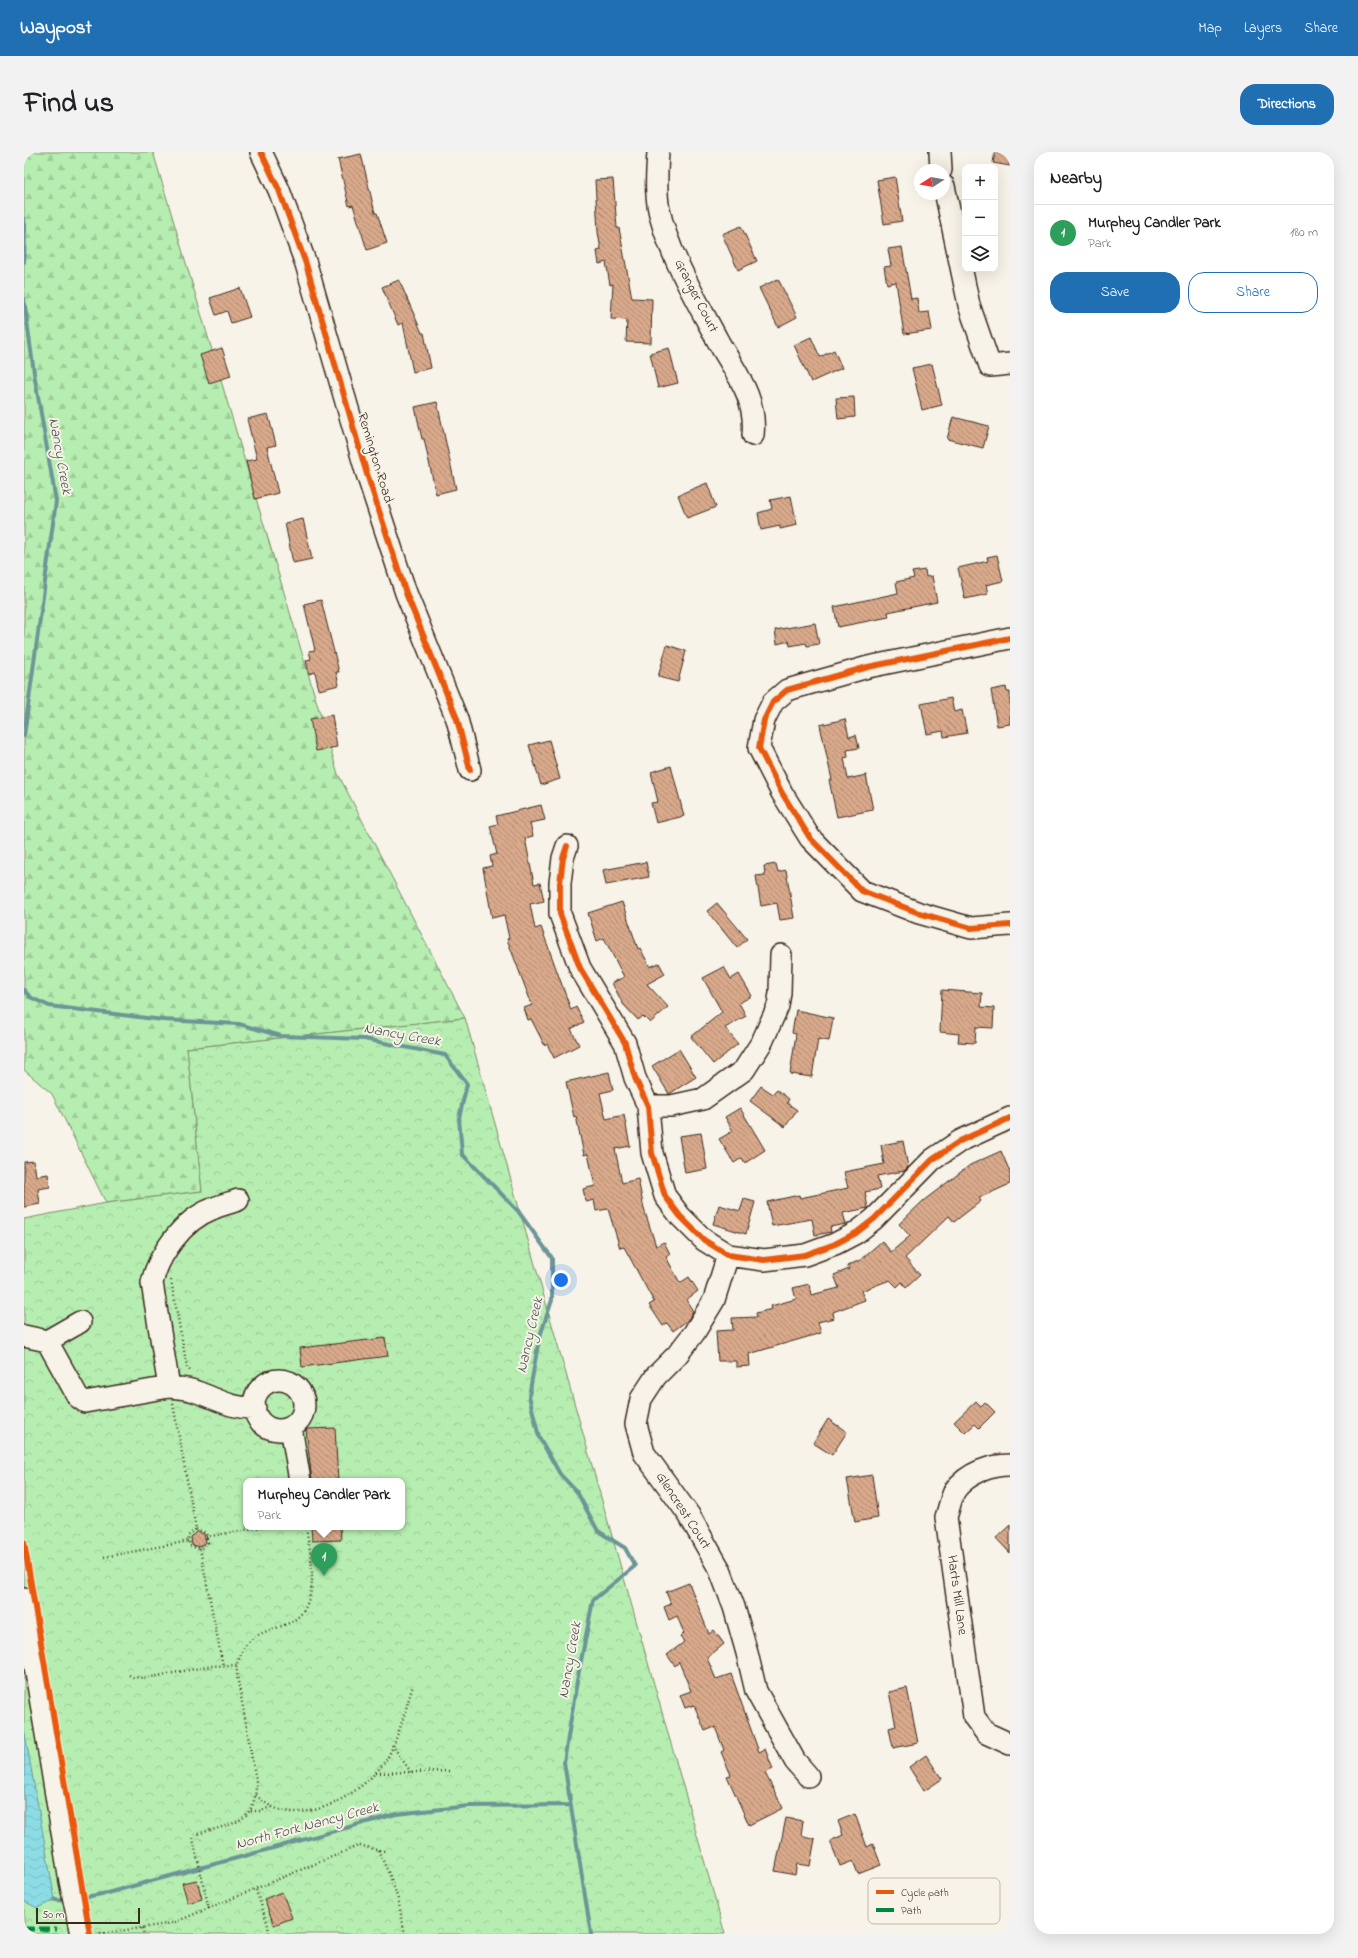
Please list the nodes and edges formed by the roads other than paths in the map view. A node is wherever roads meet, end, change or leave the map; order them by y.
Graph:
1 (261, 152) edge
2 (658, 152) edge
3 (940, 152) edge
4 (941, 164) edge
5 (947, 200) edge
6 (1010, 364) edge
7 (753, 435) dead end
8 (1010, 638) edge
9 (470, 770) dead end
10 (567, 846) dead end
11 (1010, 925) edge
12 (781, 955) dead end
13 (648, 1106) junction
14 (1010, 1118) edge
15 (238, 1200) dead end
16 (728, 1255) junction
17 (80, 1322) dead end
18 (24, 1336) edge
19 (47, 1341) junction
20 (169, 1387) junction
21 (255, 1408) junction
22 (291, 1426) junction
23 (1010, 1465) edge
24 (300, 1478) edge
25 (24, 1599) edge
26 (1010, 1744) edge
27 (808, 1776) dead end
28 (79, 1926) edge

1 - 9 street, Remington Road
2 - 7 street, Granger Court
3 - 4 street
5 - 6 street
8 - 11 street
10 - 13 street
12 - 13 street
13 - 16 street
14 - 16 street
15 - 20 street
16 - 27 street, Glencrest Court
17 - 19 street
18 - 19 street
19 - 20 street
20 - 21 street
21 - 22 street
21 - 22 street
22 - 24 street
23 - 26 street, Harts Mill Lane
25 - 28 street

